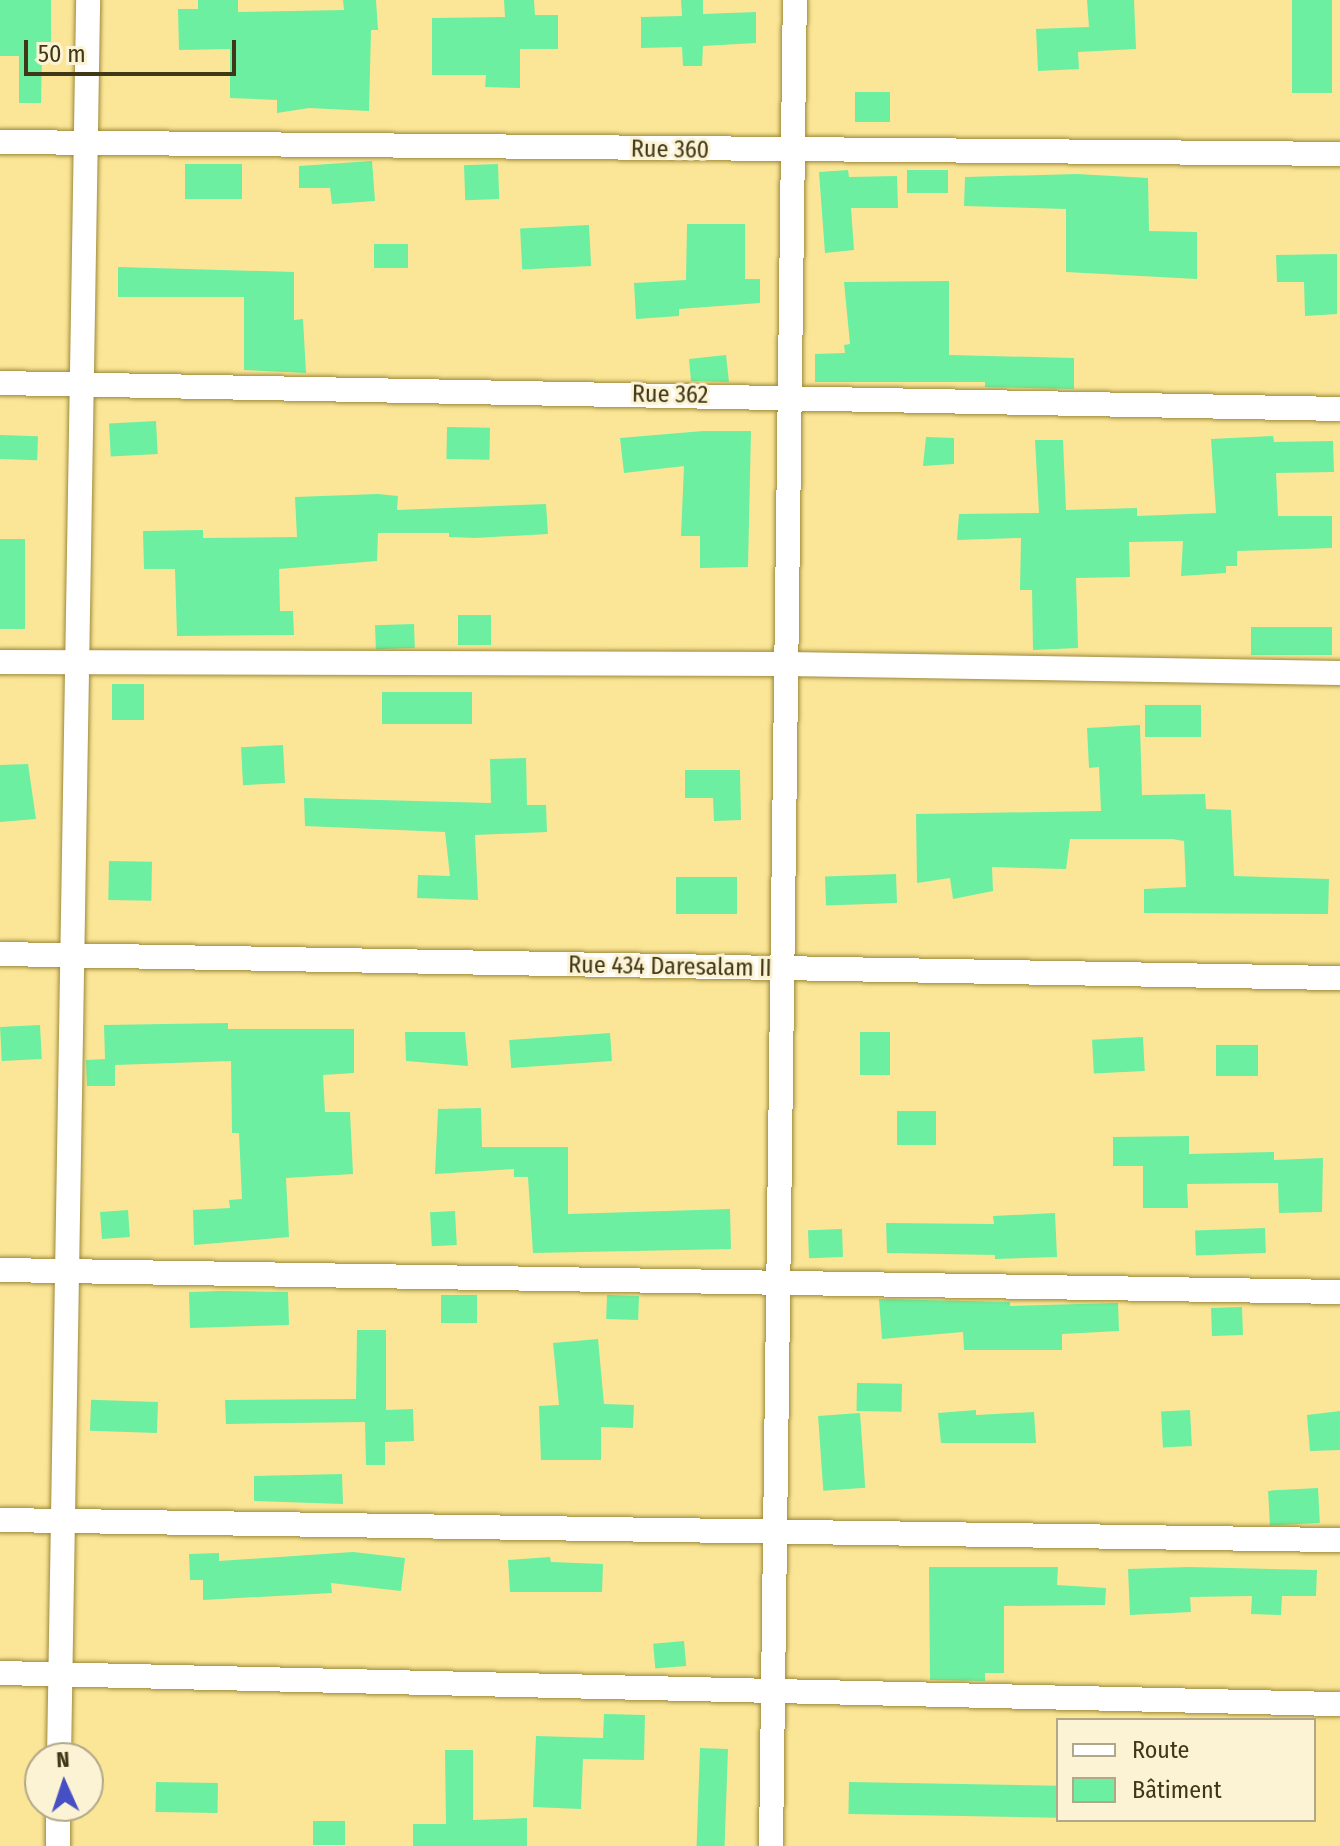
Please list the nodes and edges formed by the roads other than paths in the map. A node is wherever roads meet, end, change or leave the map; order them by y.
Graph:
1 (88, 0) edge
2 (795, 0) edge
3 (0, 142) edge
4 (85, 144) junction
5 (793, 151) junction
6 (1340, 154) edge
7 (0, 383) edge
8 (82, 384) junction
9 (790, 397) junction
10 (1340, 409) edge
11 (0, 662) edge
12 (786, 664) junction
13 (77, 665) junction
14 (1340, 673) edge
15 (0, 954) edge
16 (72, 955) junction
17 (782, 969) junction
18 (1340, 978) edge
19 (0, 1270) edge
20 (67, 1271) junction
21 (778, 1283) junction
22 (1340, 1292) edge
23 (0, 1520) edge
24 (63, 1521) junction
25 (775, 1535) junction
26 (1340, 1540) edge
27 (0, 1673) edge
28 (60, 1674) junction
29 (773, 1694) junction
30 (1340, 1704) edge
31 (59, 1742) edge
32 (58, 1822) edge
33 (58, 1846) edge
34 (771, 1846) edge

1 - 4 street
2 - 5 street
3 - 4 street, Rue 360
4 - 5 street, Rue 360
4 - 8 street
5 - 6 street, Rue 360
5 - 9 street
7 - 8 street, Rue 362
8 - 9 street, Rue 362
8 - 13 street
9 - 10 street, Rue 362
9 - 12 street
11 - 13 street
12 - 13 street
12 - 14 street
12 - 17 street
13 - 16 street
15 - 16 street, Rue 434 Daresalam II
16 - 17 street, Rue 434 Daresalam II
16 - 20 street
17 - 18 street, Rue 434 Daresalam II
17 - 21 street
19 - 20 street
20 - 21 street
20 - 24 street
21 - 22 street
21 - 25 street
23 - 24 street
24 - 25 street
24 - 28 street
25 - 26 street
25 - 29 street
27 - 28 street
28 - 29 street
28 - 31 street
29 - 30 street
29 - 34 street
32 - 33 street

